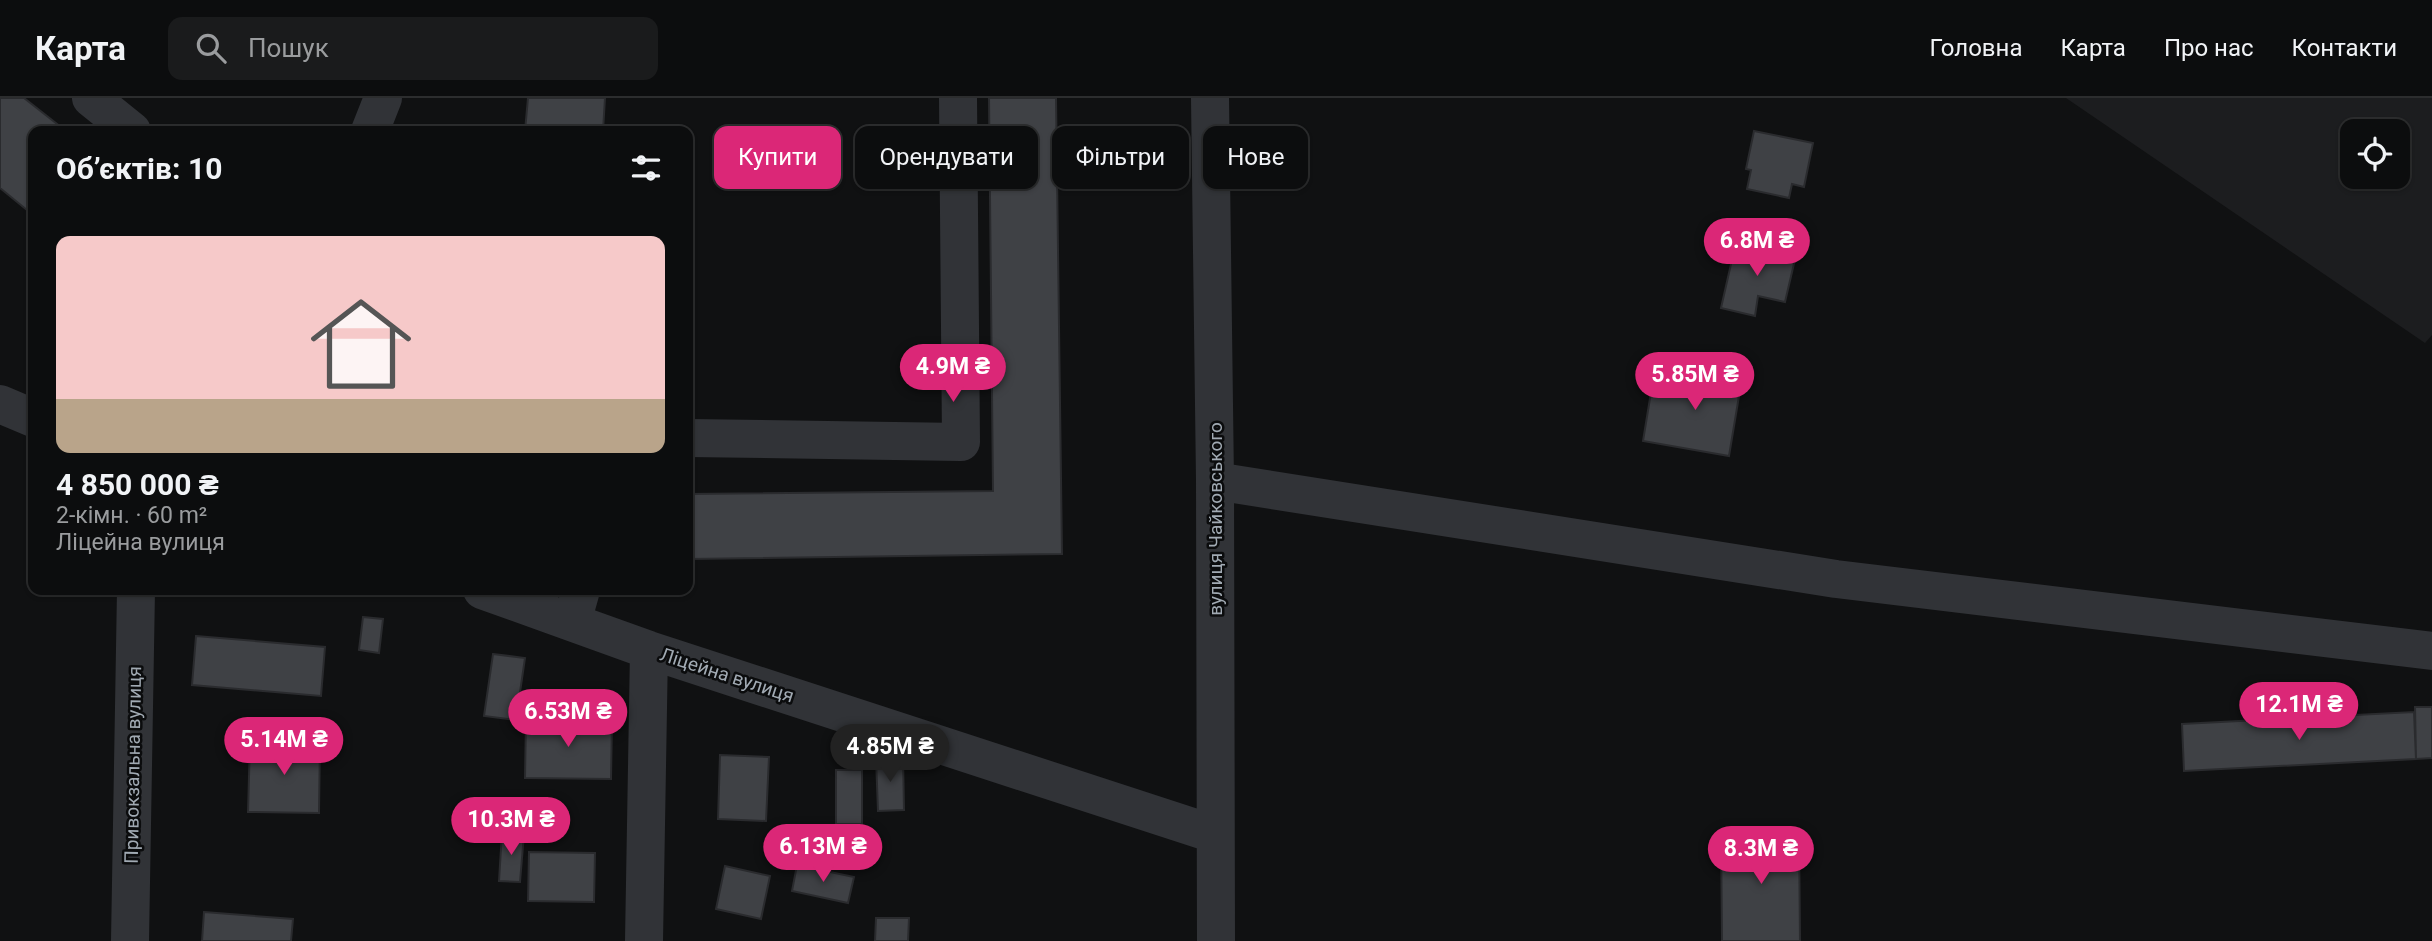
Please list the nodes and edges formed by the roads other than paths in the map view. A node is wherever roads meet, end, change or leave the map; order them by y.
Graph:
1 (91, 98) edge
2 (383, 98) edge
3 (958, 98) edge
4 (1210, 98) edge
5 (126, 126) edge
6 (372, 126) edge
7 (0, 404) edge
8 (28, 416) edge
9 (693, 438) edge
10 (1215, 481) junction
11 (136, 595) edge
12 (511, 595) edge
13 (576, 606) edge
14 (649, 650) junction
15 (2432, 651) edge
16 (1214, 834) junction
17 (130, 941) edge
18 (644, 941) edge
19 (1216, 941) edge

1 - 5 street
2 - 6 street
3 - 9 street
4 - 10 street, вулиця Чайковського
7 - 8 street
10 - 15 street
10 - 16 street, вулиця Чайковського
11 - 17 street, Привокзальна вулиця
12 - 13 street, Ліцейна вулиця
13 - 14 street, Ліцейна вулиця
14 - 16 street, Ліцейна вулиця
14 - 18 street
16 - 19 street, вулиця Чайковського

